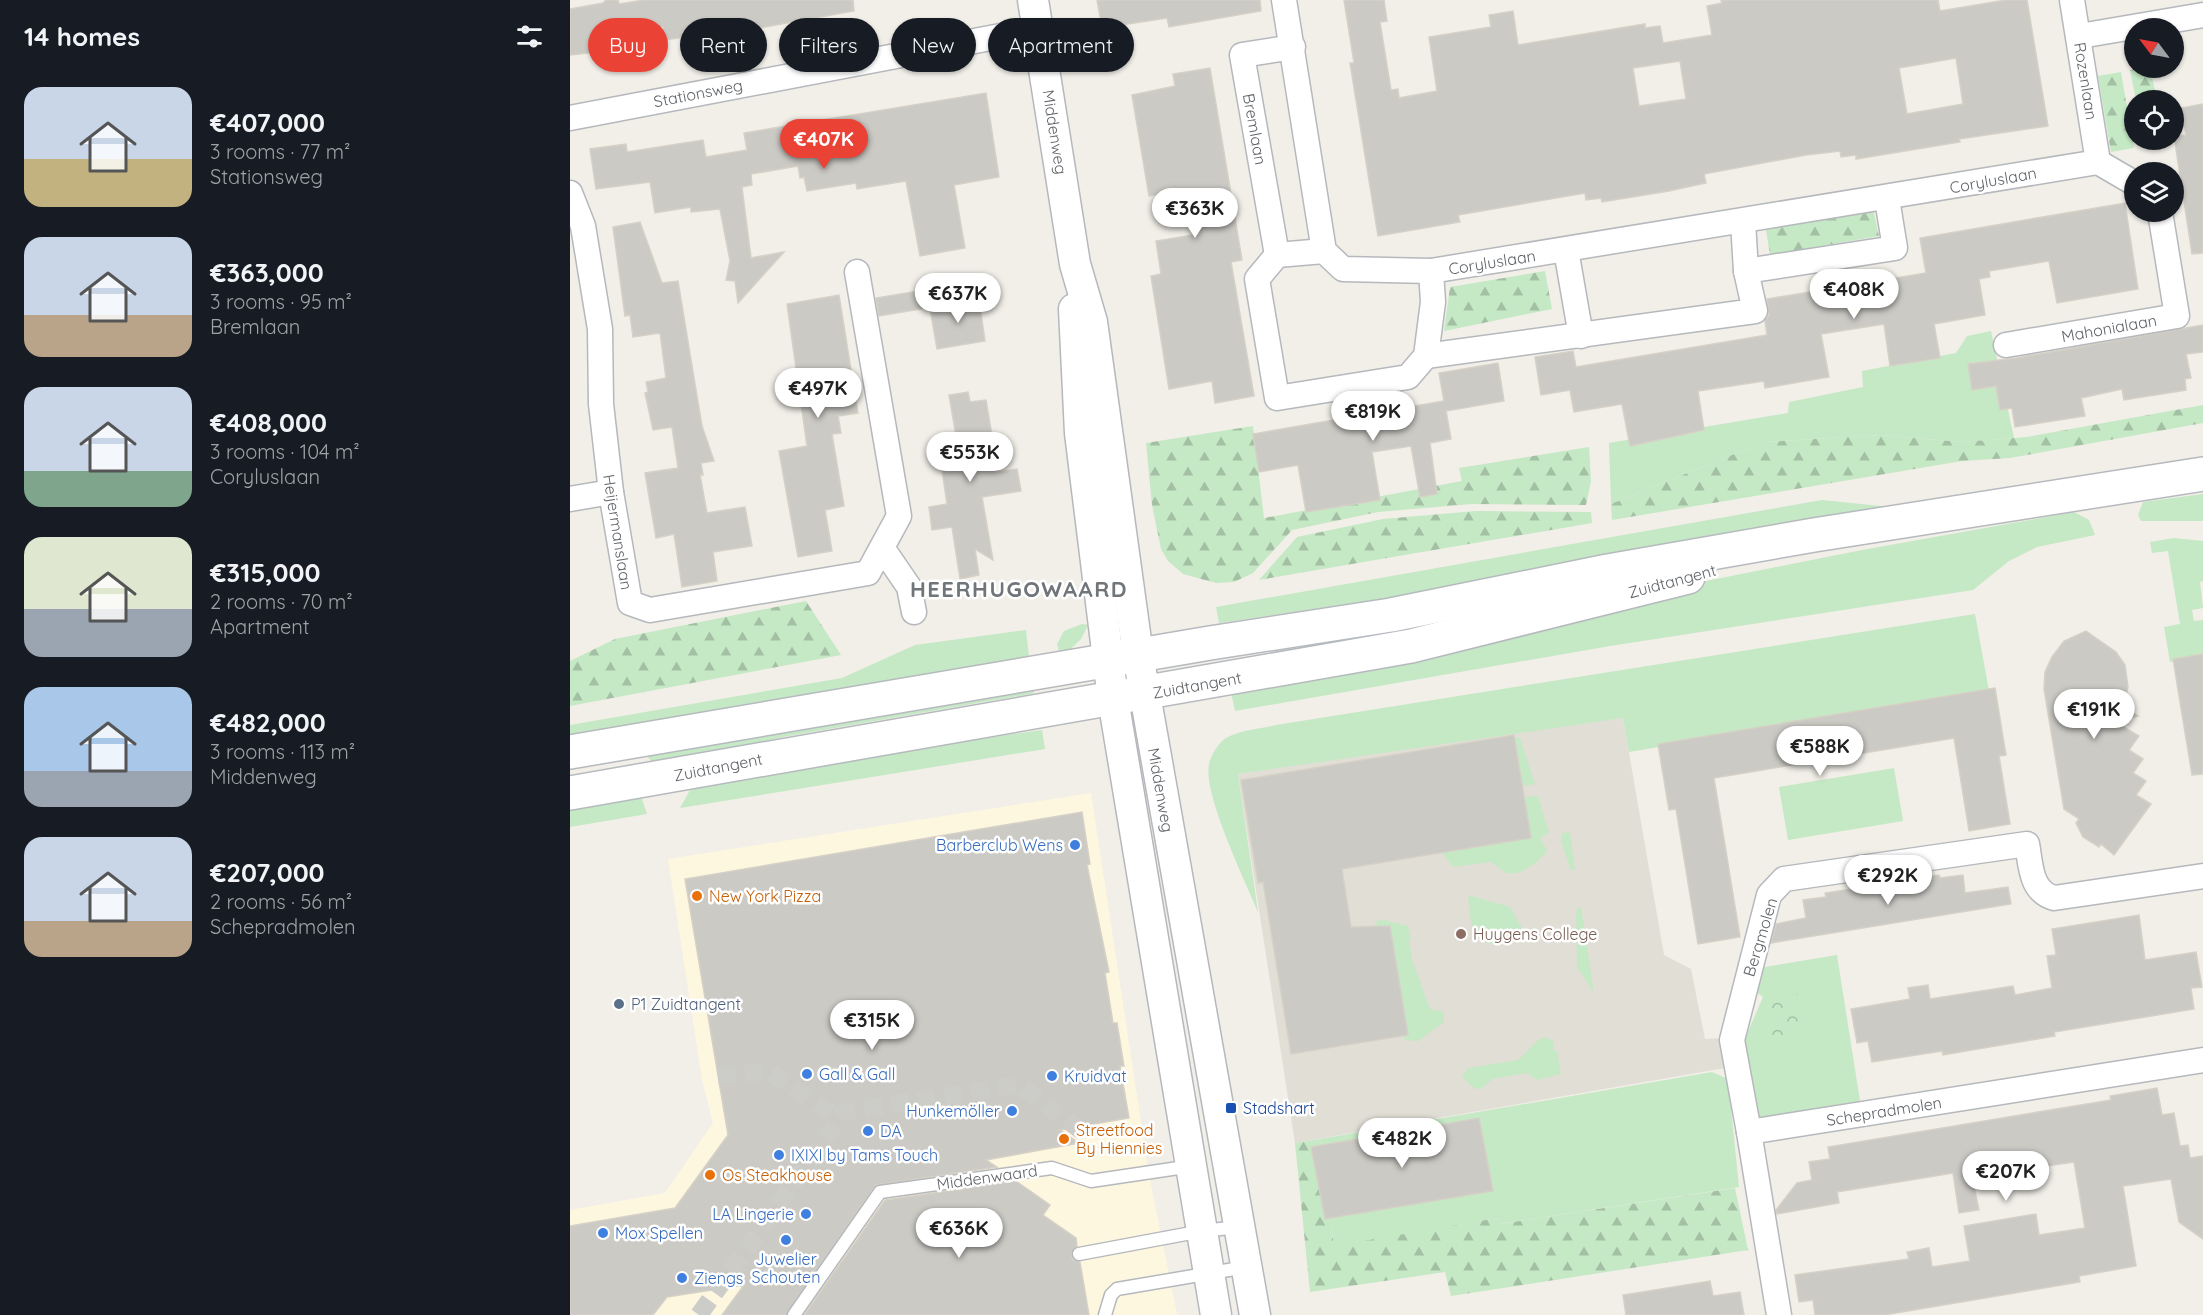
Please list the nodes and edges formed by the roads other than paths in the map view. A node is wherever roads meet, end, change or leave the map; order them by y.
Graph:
1 (1033, 0) edge
2 (1284, 0) edge
3 (2072, 0) edge
4 (2203, 15) edge
5 (1036, 18) edge
6 (2080, 36) junction
7 (988, 39) edge
8 (1293, 47) junction
9 (1045, 72) edge
10 (570, 118) edge
11 (2098, 162) junction
12 (2124, 177) edge
13 (570, 193) edge
14 (1887, 199) junction
15 (1743, 222) junction
16 (2162, 222) edge
17 (1566, 250) junction
18 (1324, 251) junction
19 (1277, 255) junction
20 (1431, 271) junction
21 (1746, 271) junction
22 (857, 272) dead end
23 (1581, 336) junction
24 (2006, 345) dead end
25 (1426, 357) junction
26 (2203, 474) edge
27 (611, 492) junction
28 (570, 499) edge
29 (1814, 535) junction
30 (883, 549) junction
31 (914, 612) dead end
32 (1123, 658) junction
33 (1128, 697) junction
34 (570, 752) edge
35 (570, 793) edge
36 (2203, 876) edge
37 (2203, 1060) edge
38 (1749, 1132) junction
39 (1192, 1166) junction
40 (1240, 1227) junction
41 (1202, 1231) junction
42 (1078, 1254) dead end
43 (1247, 1267) junction
44 (1209, 1273) junction
45 (794, 1315) edge
46 (1105, 1315) edge
47 (1216, 1315) edge
48 (1255, 1315) edge
49 (1779, 1315) edge

1 - 5 street, Middenweg
2 - 8 street
3 - 6 street, Rozenlaan
4 - 6 street
6 - 11 street, Rozenlaan
7 - 10 street, Stationsweg
8 - 18 street
8 - 19 street, Bremlaan
9 - 32 street, Middenweg
11 - 12 street
11 - 14 street, Coryluslaan
13 - 27 street, Heijermanslaan
14 - 15 street, Coryluslaan
14 - 21 street
15 - 17 street, Coryluslaan
15 - 21 street
16 - 24 street, Mahonialaan
17 - 20 street, Coryluslaan
17 - 23 street
18 - 19 street
18 - 20 street
19 - 25 street
20 - 25 street, Coryluslaan
21 - 23 street
22 - 30 street, Heijermanslaan
23 - 25 street
26 - 29 main road, Zuidtangent
27 - 28 street
27 - 30 street, Heijermanslaan
29 - 32 main road, Zuidtangent
29 - 33 main road, Zuidtangent
30 - 31 street
32 - 33 street, Middenweg
32 - 34 main road, Zuidtangent
33 - 35 main road, Zuidtangent
33 - 39 street, Middenweg
33 - 40 street, Middenweg
36 - 38 street, Bergmolen
37 - 38 street, Schepradmolen
38 - 49 street
39 - 41 street, Middenweg
39 - 45 lane, Middenwaard
40 - 41 lane
40 - 43 street, Middenweg
41 - 42 lane
41 - 44 street, Middenweg
43 - 44 lane
43 - 48 street, Middenweg
44 - 46 lane
44 - 47 street, Middenweg

